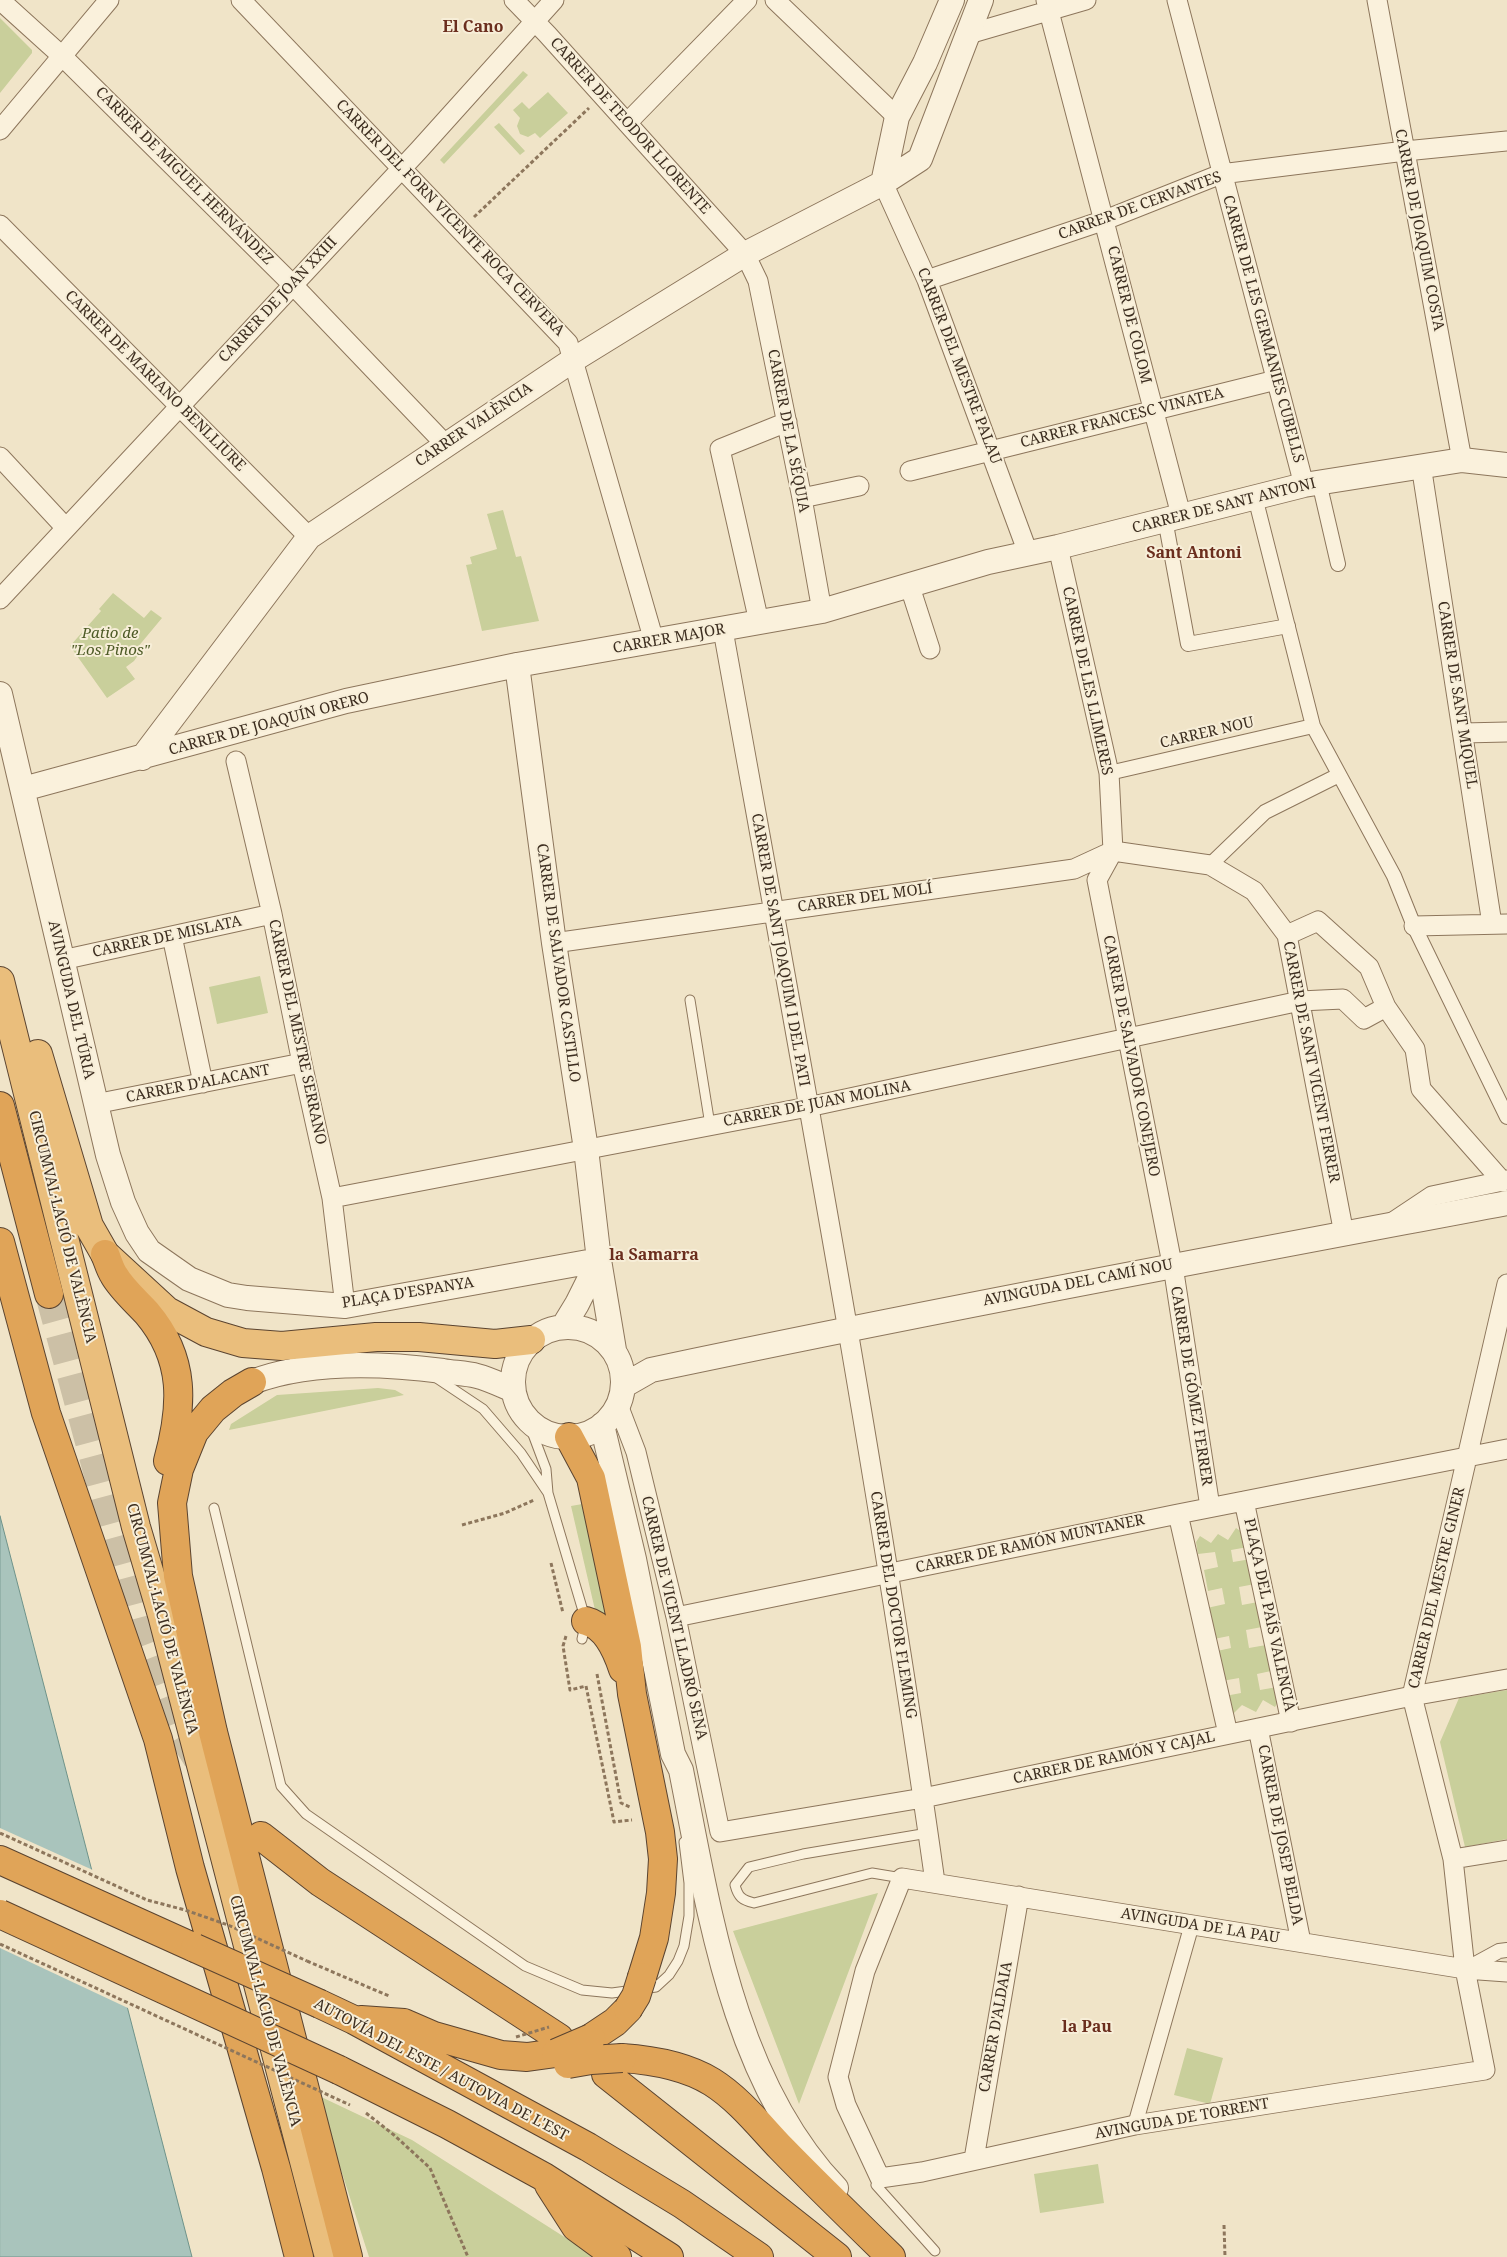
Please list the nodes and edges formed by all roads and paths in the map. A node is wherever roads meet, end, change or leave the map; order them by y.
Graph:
1 (0, 0) edge
2 (109, 0) edge
3 (242, 0) edge
4 (514, 0) edge
5 (554, 0) edge
6 (747, 0) edge
7 (774, 0) edge
8 (952, 0) edge
9 (981, 0) edge
10 (1086, 0) edge
11 (1177, 0) edge
12 (1376, 0) edge
13 (1048, 5) edge
14 (536, 22) junction
15 (969, 34) junction
16 (63, 57) junction
17 (591, 107) dead end
18 (897, 117) junction
19 (627, 123) junction
20 (0, 130) edge
21 (1507, 141) edge
22 (1405, 151) junction
23 (402, 168) junction
24 (1221, 174) junction
25 (883, 183) junction
26 (473, 218) dead end
27 (1105, 220) junction
28 (0, 225) edge
29 (745, 254) junction
30 (928, 280) junction
31 (292, 284) junction
32 (573, 360) junction
33 (1276, 380) junction
34 (181, 406) junction
35 (1154, 410) junction
36 (787, 422) junction
37 (445, 444) junction
38 (990, 450) junction
39 (1507, 454) edge
40 (0, 457) edge
41 (1462, 460) junction
42 (1507, 465) edge
43 (1421, 466) junction
44 (910, 471) dead end
45 (1311, 483) junction
46 (859, 486) dead end
47 (1255, 497) junction
48 (802, 498) junction
49 (1173, 517) junction
50 (66, 527) junction
51 (308, 537) junction
52 (1058, 548) junction
53 (1028, 553) junction
54 (1338, 564) dead end
55 (910, 587) junction
56 (0, 599) edge
57 (822, 611) junction
58 (759, 622) junction
59 (1288, 626) junction
60 (722, 630) junction
61 (654, 641) junction
62 (930, 649) dead end
63 (517, 665) junction
64 (0, 694) edge
65 (1313, 726) junction
66 (1507, 732) edge
67 (1463, 733) junction
68 (142, 758) junction
69 (236, 761) dead end
70 (1109, 773) junction
71 (1340, 775) junction
72 (22, 789) junction
73 (1113, 851) junction
74 (1210, 865) junction
75 (773, 911) junction
76 (272, 914) junction
77 (1500, 924) edge
78 (1414, 926) junction
79 (1287, 935) junction
80 (172, 936) junction
81 (554, 943) junction
82 (62, 960) junction
83 (0, 962) edge
84 (0, 981) edge
85 (690, 1000) dead end
86 (1300, 1001) junction
87 (1386, 1008) junction
88 (1127, 1039) junction
89 (302, 1064) junction
90 (203, 1082) junction
91 (95, 1104) junction
92 (0, 1106) edge
93 (808, 1107) junction
94 (1507, 1117) edge
95 (710, 1125) junction
96 (586, 1149) junction
97 (1506, 1188) edge
98 (332, 1198) junction
99 (1344, 1234) junction
100 (0, 1242) edge
101 (105, 1254) junction
102 (599, 1260) junction
103 (1172, 1265) junction
104 (189, 1279) joint
105 (1507, 1284) edge
106 (49, 1294) tunnel mouth
107 (345, 1306) junction
108 (563, 1327) junction
109 (848, 1328) junction
110 (532, 1340) junction
111 (616, 1355) junction
112 (421, 1368) junction
113 (651, 1370) junction
114 (252, 1382) joint
115 (513, 1390) junction
116 (621, 1396) junction
117 (528, 1420) junction
118 (602, 1425) junction
119 (569, 1437) junction
120 (1507, 1449) edge
121 (1466, 1457) junction
122 (548, 1493) junction
123 (1244, 1501) junction
124 (1210, 1507) junction
125 (214, 1508) dead end
126 (538, 1508) dead end
127 (1178, 1514) junction
128 (462, 1525) dead end
129 (549, 1556) dead end
130 (890, 1573) junction
131 (178, 1576) junction
132 (676, 1616) junction
133 (575, 1629) junction
134 (597, 1674) dead end
135 (1507, 1679) edge
136 (632, 1694) junction
137 (1412, 1696) junction
138 (1291, 1722) junction
139 (1258, 1728) junction
140 (1228, 1734) junction
141 (673, 1754) junction
142 (923, 1798) junction
143 (634, 1808) dead end
144 (638, 1818) dead end
145 (682, 1824) dead end
146 (0, 1832) edge
147 (720, 1832) joint
148 (928, 1833) junction
149 (683, 1834) dead end
150 (261, 1836) dead end
151 (1507, 1850) edge
152 (1453, 1859) junction
153 (0, 1860) edge
154 (902, 1878) junction
155 (935, 1882) junction
156 (1018, 1896) junction
157 (0, 1914) edge
158 (1192, 1924) junction
159 (1301, 1942) junction
160 (0, 1944) edge
161 (1507, 1950) edge
162 (307, 1961) dead end
163 (1465, 1969) junction
164 (1507, 1972) edge
165 (354, 2020) junction
166 (516, 2037) dead end
167 (559, 2045) junction
168 (614, 2066) junction
169 (1485, 2070) joint
170 (357, 2109) dead end
171 (364, 2113) dead end
172 (1136, 2125) junction
173 (974, 2159) junction
174 (544, 2177) junction
175 (880, 2178) junction
176 (1224, 2225) dead end
177 (935, 2251) dead end
178 (298, 2257) edge
179 (329, 2257) edge
180 (348, 2257) edge
181 (468, 2257) edge
182 (617, 2257) edge
183 (669, 2257) edge
184 (759, 2257) edge
185 (837, 2257) edge
186 (892, 2257) edge
187 (904, 2257) edge
188 (1225, 2257) edge

1 - 16 street, CARRER DE MIGUEL HERNÁNDEZ
2 - 16 street
3 - 23 street, CARRER DEL FORN VICENTE ROCA CERVERA
4 - 14 street, CARRER DE TEODOR LLORENTE
5 - 14 street, CARRER DE JOAN XXIII
6 - 19 street
7 - 18 street
8 - 18 street
9 - 15 street, CARRER VALÈNCIA
10 - 13 street
11 - 24 street, CARRER DE LES GERMANIES CUBELLS
12 - 22 street, CARRER DE JOAQUIM COSTA
13 - 15 street
13 - 27 street, CARRER DE COLOM
14 - 19 street, CARRER DE TEODOR LLORENTE
14 - 23 street, CARRER DE JOAN XXIII
15 - 25 street, CARRER VALÈNCIA
16 - 20 street
16 - 31 street, CARRER DE MIGUEL HERNÁNDEZ
17 - 26 path
18 - 25 street
19 - 29 street, CARRER DE TEODOR LLORENTE
21 - 22 street, CARRER DE CERVANTES
22 - 24 street, CARRER DE CERVANTES
22 - 41 street, CARRER DE JOAQUIM COSTA
23 - 31 street, CARRER DE JOAN XXIII
23 - 32 street, CARRER DEL FORN VICENTE ROCA CERVERA
24 - 27 street, CARRER DE CERVANTES
24 - 33 street, CARRER DE LES GERMANIES CUBELLS
25 - 29 street, CARRER VALÈNCIA
25 - 30 street, CARRER DEL MESTRE PALAU
27 - 30 street, CARRER DE CERVANTES
27 - 35 street, CARRER DE COLOM
28 - 34 street, CARRER DE MARIANO BENLLIURE
29 - 32 street, CARRER VALÈNCIA
29 - 36 street, CARRER DE LA SÉQUIA
30 - 38 street, CARRER DEL MESTRE PALAU
31 - 34 street, CARRER DE JOAN XXIII
31 - 37 street, CARRER DE MIGUEL HERNÁNDEZ
32 - 37 street, CARRER VALÈNCIA
32 - 61 street, CARRER DEL FORN VICENTE ROCA CERVERA
33 - 35 street, CARRER FRANCESC VINATEA
33 - 45 street, CARRER DE LES GERMANIES CUBELLS
34 - 50 street, CARRER DE JOAN XXIII
34 - 51 street, CARRER DE MARIANO BENLLIURE
35 - 38 street, CARRER FRANCESC VINATEA
35 - 49 street, CARRER DE COLOM
36 - 48 street, CARRER DE LA SÉQUIA
36 - 58 street
37 - 51 street, CARRER VALÈNCIA
38 - 44 street, CARRER FRANCESC VINATEA
38 - 53 street, CARRER DEL MESTRE PALAU
39 - 41 street, CARRER DE SANT ANTONI
40 - 50 street
41 - 42 street, CARRER DE SANT ANTONI
41 - 43 street, CARRER DE SANT ANTONI
43 - 45 street, CARRER DE SANT ANTONI
43 - 67 street, CARRER DE SANT MIQUEL
45 - 47 street, CARRER DE SANT ANTONI
45 - 54 street
46 - 48 street
47 - 49 street, CARRER DE SANT ANTONI
47 - 59 street
48 - 57 street, CARRER DE LA SÉQUIA
49 - 52 street, CARRER DE SANT ANTONI
49 - 59 street
50 - 56 street, CARRER DE JOAN XXIII
51 - 68 street, CARRER VALÈNCIA
52 - 53 street, CARRER DE SANT ANTONI
52 - 70 street, CARRER DE LES LLIMERES
53 - 55 street, CARRER DE SANT ANTONI
55 - 57 street, CARRER MAJOR
55 - 62 street
57 - 58 street, CARRER MAJOR
58 - 60 street, CARRER MAJOR
59 - 65 street
60 - 61 street, CARRER MAJOR
60 - 75 street, CARRER DE SANT JOAQUIM I DEL PATI
61 - 63 street, CARRER MAJOR
63 - 68 street, CARRER DE JOAQUÍN ORERO
63 - 81 street, CARRER DE SALVADOR CASTILLO
64 - 72 street, AVINGUDA DEL TÚRIA
65 - 70 street, CARRER NOU
65 - 71 street
66 - 67 street
67 - 77 street, CARRER DE SANT MIQUEL
68 - 72 street, CARRER DE JOAQUÍN ORERO
69 - 76 street, CARRER DEL MESTRE SERRANO
70 - 73 street, CARRER DE LES LLIMERES
71 - 74 street
71 - 78 street
72 - 82 street, AVINGUDA DEL TÚRIA
73 - 74 street
73 - 75 street, CARRER DEL MOLÍ
73 - 88 street, CARRER DE SALVADOR CONEJERO
74 - 79 street, CARRER DE SANT VICENT FERRER
75 - 81 street, CARRER DEL MOLÍ
75 - 93 street, CARRER DE SANT JOAQUIM I DEL PATI
76 - 80 street, CARRER DE MISLATA
76 - 89 street, CARRER DEL MESTRE SERRANO
77 - 78 street
78 - 94 street
79 - 86 street, CARRER DE SANT VICENT FERRER
79 - 87 street
80 - 82 street, CARRER DE MISLATA
80 - 90 street
81 - 96 street, CARRER DE SALVADOR CASTILLO
82 - 91 street, AVINGUDA DEL TÚRIA
83 - 101 highway
84 - 179 highway, CIRCUMVAL·LACIÓ DE VALÈNCIA
85 - 95 lane
86 - 87 street, CARRER DE JUAN MOLINA
86 - 88 street, CARRER DE JUAN MOLINA
86 - 99 street, CARRER DE SANT VICENT FERRER
87 - 97 street
88 - 93 street, CARRER DE JUAN MOLINA
88 - 103 street, CARRER DE SALVADOR CONEJERO
89 - 90 street, CARRER D'ALACANT
89 - 98 street, CARRER DEL MESTRE SERRANO
90 - 91 street, CARRER D'ALACANT
91 - 104 street, AVINGUDA DEL TÚRIA
92 - 106 highway
93 - 95 street, CARRER DE JUAN MOLINA
93 - 109 street, CARRER DE SANT JOAQUIM I DEL PATI
95 - 96 street, CARRER DE JUAN MOLINA
96 - 98 street, CARRER DE JUAN MOLINA
96 - 102 street, CARRER DE SALVADOR CASTILLO
97 - 99 street, AVINGUDA DEL CAMÍ NOU
98 - 107 street, CARRER DEL MESTRE SERRANO
99 - 103 street, AVINGUDA DEL CAMÍ NOU
100 - 178 highway, CIRCUMVAL·LACIÓ DE VALÈNCIA
101 - 110 highway
101 - 131 highway
102 - 107 street, PLAÇA D'ESPANYA
102 - 108 street
102 - 111 street, CARRER DE SALVADOR CASTILLO
103 - 109 street, AVINGUDA DEL CAMÍ NOU
103 - 124 street, CARRER DE GÓMEZ FERRER
104 - 107 street, PLAÇA D'ESPANYA
105 - 121 street, CARRER DEL MESTRE GINER
108 - 110 street
108 - 111 street
109 - 113 street, AVINGUDA DEL CAMÍ NOU
109 - 130 street, CARRER DEL DOCTOR FLEMING
110 - 115 street
111 - 113 street
111 - 116 street
112 - 114 street
112 - 115 street
112 - 122 lane
113 - 116 street
114 - 131 highway
115 - 117 street
116 - 118 street
116 - 132 street, CARRER DE VICENT LLADRÓ SENA
117 - 119 street
117 - 122 lane
118 - 119 street
118 - 141 street
119 - 136 highway
120 - 121 street
121 - 123 street
121 - 137 street, CARRER DEL MESTRE GINER
122 - 133 lane
123 - 124 street, PLAÇA DEL PAÍS VALENCIÀ
123 - 138 street, PLAÇA DEL PAÍS VALENCIÀ
124 - 127 street, PLAÇA DEL PAÍS VALENCIÀ
125 - 149 lane
126 - 128 path
127 - 130 street, CARRER DE RAMÓN MUNTANER
127 - 140 street
129 - 133 path
130 - 132 street, CARRER DE RAMÓN MUNTANER
130 - 142 street, CARRER DEL DOCTOR FLEMING
131 - 180 highway
132 - 147 street, CARRER DE VICENT LLADRÓ SENA
133 - 136 highway
133 - 144 path
134 - 143 path
135 - 137 street, CARRER DE RAMÓN Y CAJAL
136 - 167 highway, bridge
137 - 138 street, CARRER DE RAMÓN Y CAJAL
137 - 152 street, CARRER DEL MESTRE GINER
138 - 139 street, CARRER DE RAMÓN Y CAJAL
139 - 140 street, CARRER DE RAMÓN Y CAJAL
139 - 159 street, CARRER DE JOSEP BELDA
140 - 142 street, CARRER DE RAMÓN Y CAJAL
141 - 145 lane
141 - 187 street
142 - 147 street, CARRER DE RAMÓN Y CAJAL
142 - 148 street, CARRER DEL DOCTOR FLEMING
146 - 162 path, bridge
148 - 154 lane
148 - 155 street, CARRER DEL DOCTOR FLEMING
150 - 167 highway
151 - 152 street
152 - 163 street, CARRER DEL MESTRE GINER
153 - 165 highway, AUTOVÍA DEL ESTE / AUTOVIA DE L'EST, bridge
154 - 155 street, AVINGUDA DE LA PAU
154 - 175 street
155 - 156 street, AVINGUDA DE LA PAU
156 - 158 street, AVINGUDA DE LA PAU
156 - 173 street, CARRER D'ALDAIA
157 - 174 highway, bridge
158 - 159 street, AVINGUDA DE LA PAU
158 - 172 street
159 - 163 street, AVINGUDA DE LA PAU
160 - 170 path, bridge
161 - 163 street
163 - 164 street, AVINGUDA DE LA PAU
163 - 169 street, CARRER DEL MESTRE GINER
165 - 167 highway
165 - 184 highway, AUTOVÍA DEL ESTE / AUTOVIA DE L'EST
166 - 167 path, bridge
167 - 168 highway, bridge
168 - 185 highway
168 - 186 highway
169 - 172 street, AVINGUDA DE TORRENT
171 - 181 path
172 - 173 street, AVINGUDA DE TORRENT
173 - 175 street, AVINGUDA DE TORRENT
174 - 182 highway
174 - 183 highway
175 - 177 lane
176 - 188 path

